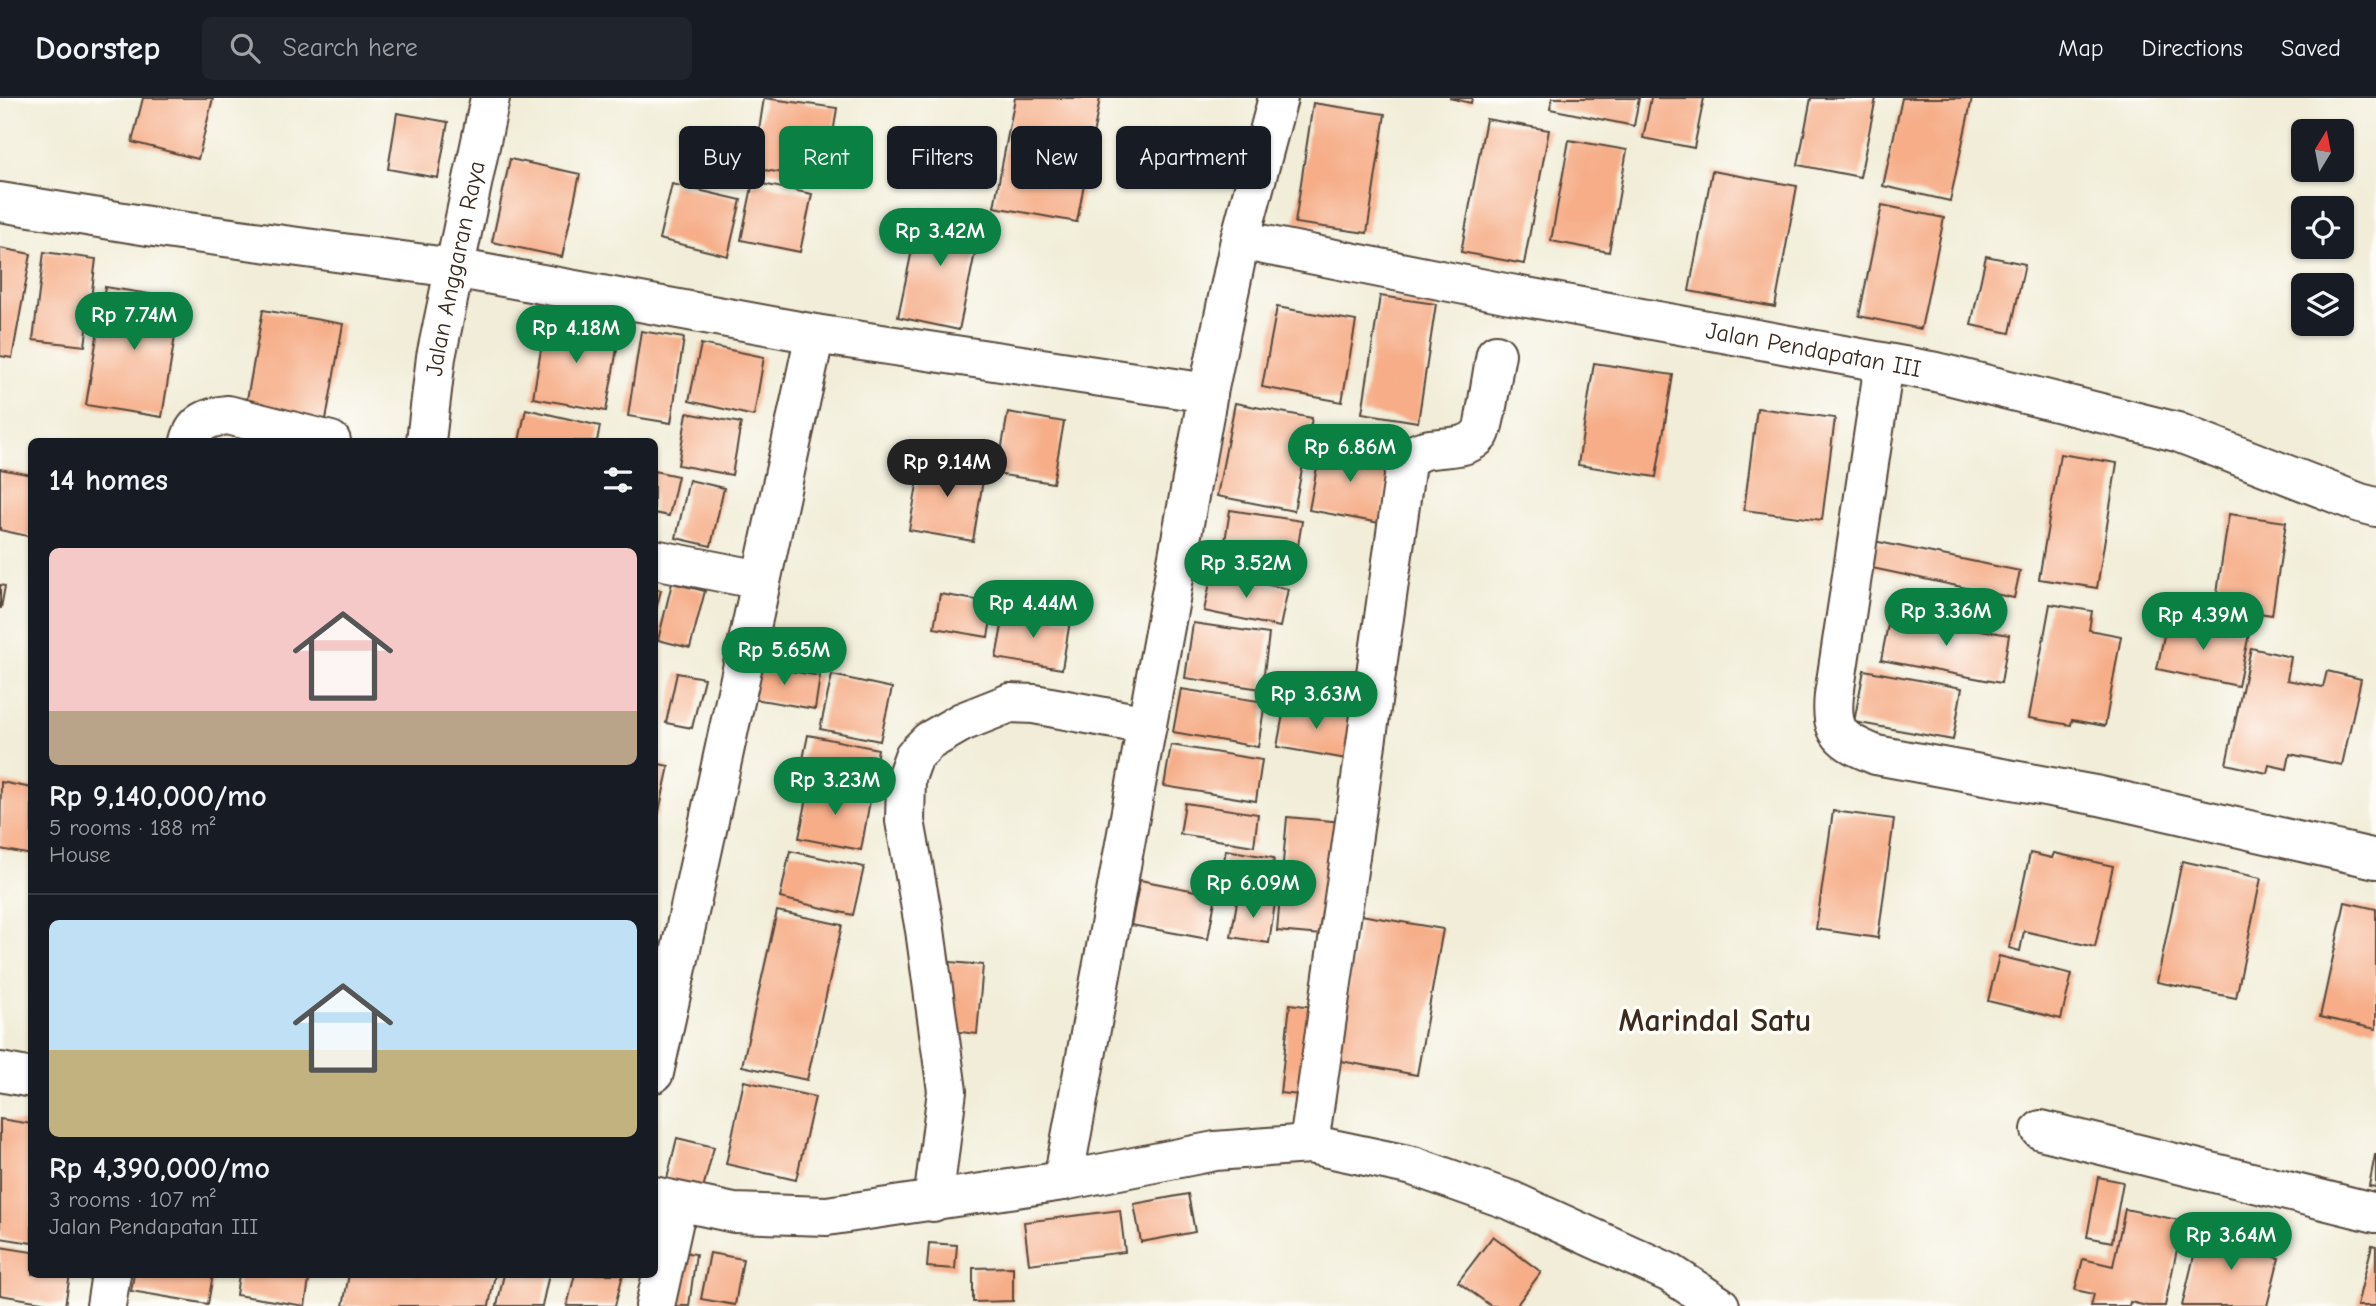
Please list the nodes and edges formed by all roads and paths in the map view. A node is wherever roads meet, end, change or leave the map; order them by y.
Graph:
1 (490, 98) edge
2 (1278, 98) edge
3 (0, 202) edge
4 (1240, 240) junction
5 (454, 268) junction
6 (815, 334) junction
7 (1496, 354) dead end
8 (1885, 364) junction
9 (1208, 393) junction
10 (191, 438) edge
11 (319, 438) edge
12 (426, 438) edge
13 (2370, 501) edge
14 (658, 560) edge
15 (761, 580) junction
16 (1147, 725) junction
17 (2376, 859) edge
18 (658, 1055) edge
19 (0, 1072) edge
20 (28, 1077) edge
21 (2041, 1130) dead end
22 (1310, 1144) junction
23 (1063, 1181) junction
24 (666, 1199) edge
25 (933, 1202) junction
26 (2376, 1213) edge
27 (658, 1277) edge
28 (110, 1278) edge
29 (658, 1278) edge
30 (106, 1306) edge
31 (655, 1306) edge
32 (1720, 1306) edge

1 - 5 street, Jalan Anggaran Raya
2 - 4 street
3 - 5 street
4 - 8 street, Jalan Pendapatan III
4 - 9 street
5 - 6 street
5 - 12 street, Jalan Anggaran Raya
6 - 9 street
6 - 15 street
7 - 22 street
8 - 13 street, Jalan Pendapatan III
8 - 17 street
9 - 16 street
10 - 11 street
14 - 15 street
15 - 18 street
16 - 23 street
16 - 25 street
19 - 20 street
21 - 26 street
22 - 23 street
22 - 32 street
23 - 25 street
24 - 25 street
24 - 27 street
28 - 30 street
29 - 31 street

